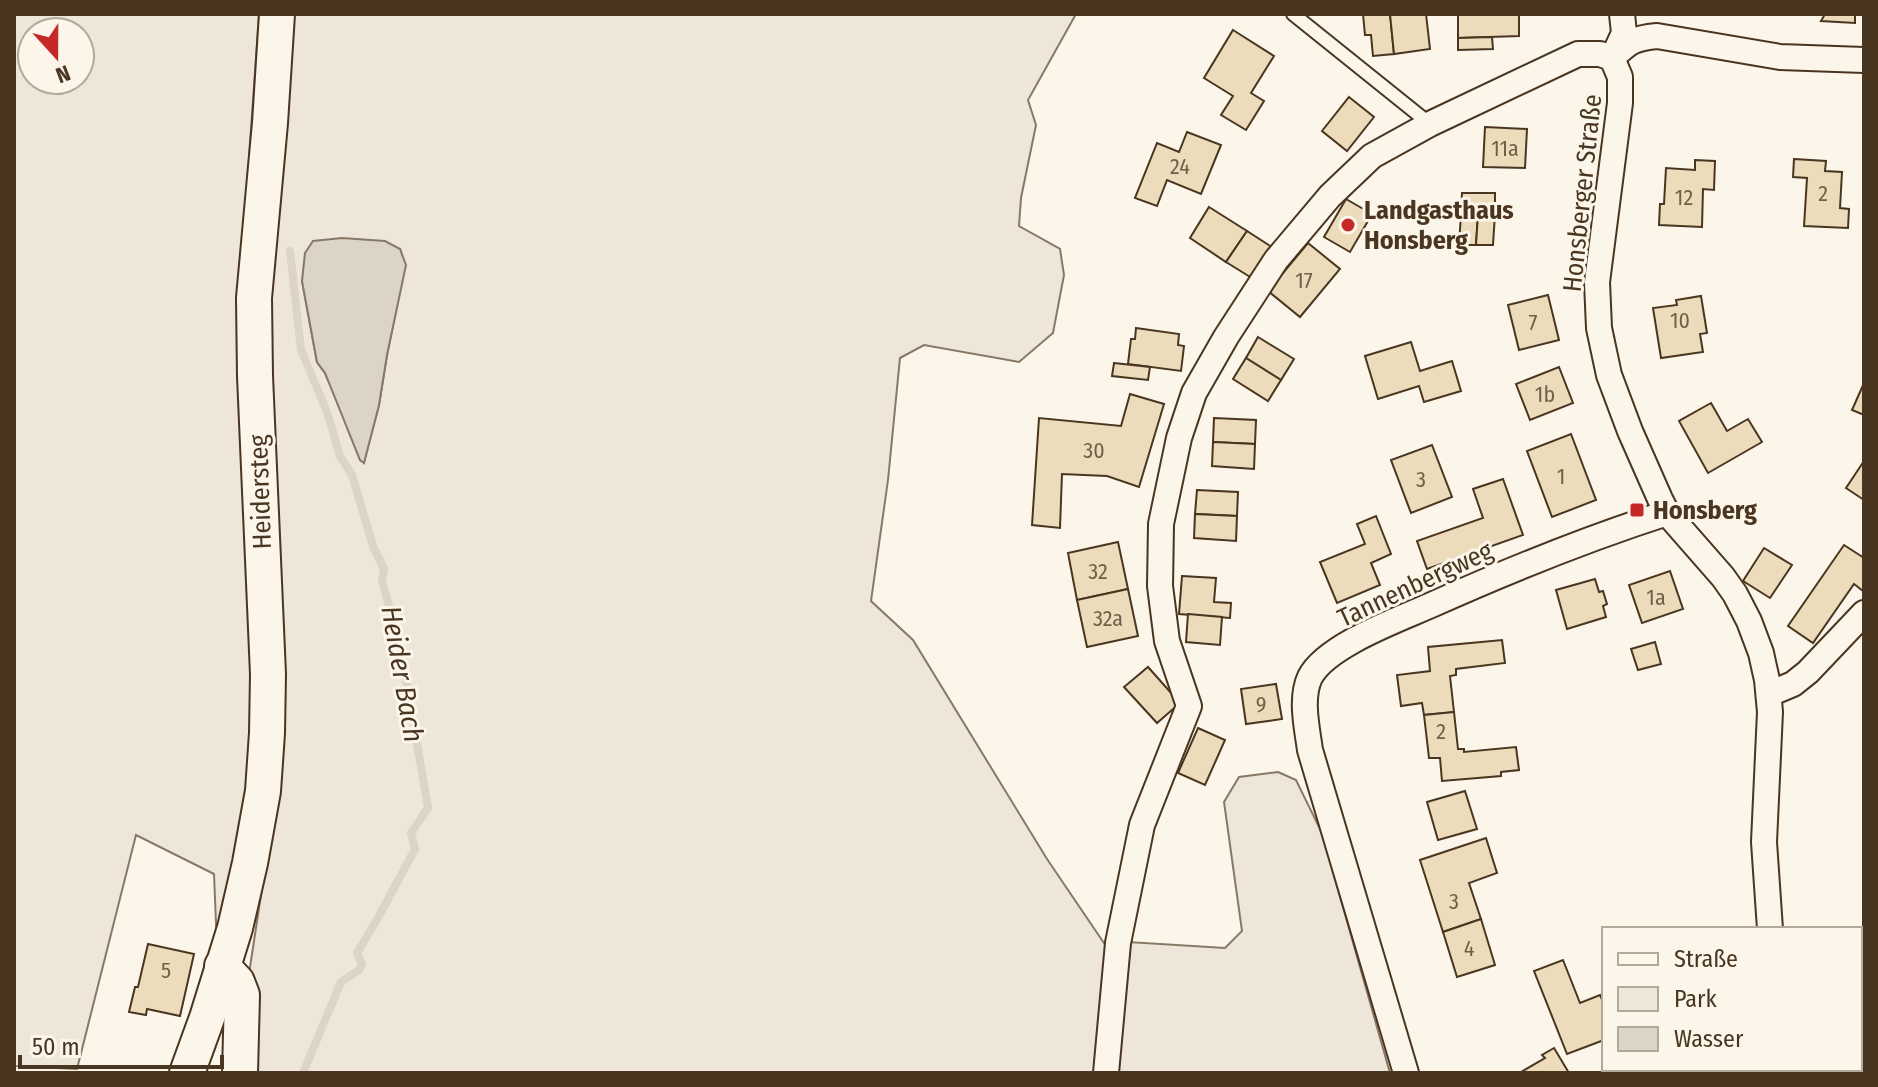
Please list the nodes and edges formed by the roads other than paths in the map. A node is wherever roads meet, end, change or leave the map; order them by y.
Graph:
1 (277, 14) edge
2 (1293, 14) edge
3 (1622, 14) edge
4 (1612, 58) junction
5 (1864, 60) edge
6 (1430, 124) junction
7 (1667, 513) junction
8 (1864, 613) edge
9 (1769, 694) junction
10 (1770, 927) edge
11 (222, 966) junction
12 (187, 1073) edge
13 (240, 1073) edge
14 (1106, 1073) edge
15 (1406, 1073) edge

1 - 11 main road, Heidersteg
2 - 6 lane
3 - 4 street
4 - 5 street
4 - 6 street, Honsberger Straße
4 - 7 street, Honsberger Straße
6 - 14 street, Honsberger Straße
7 - 9 street, Honsberger Straße
7 - 15 street, Tannenbergweg
8 - 9 street
9 - 10 street, Honsberger Straße
11 - 12 main road, Heidersteg
11 - 13 main road

